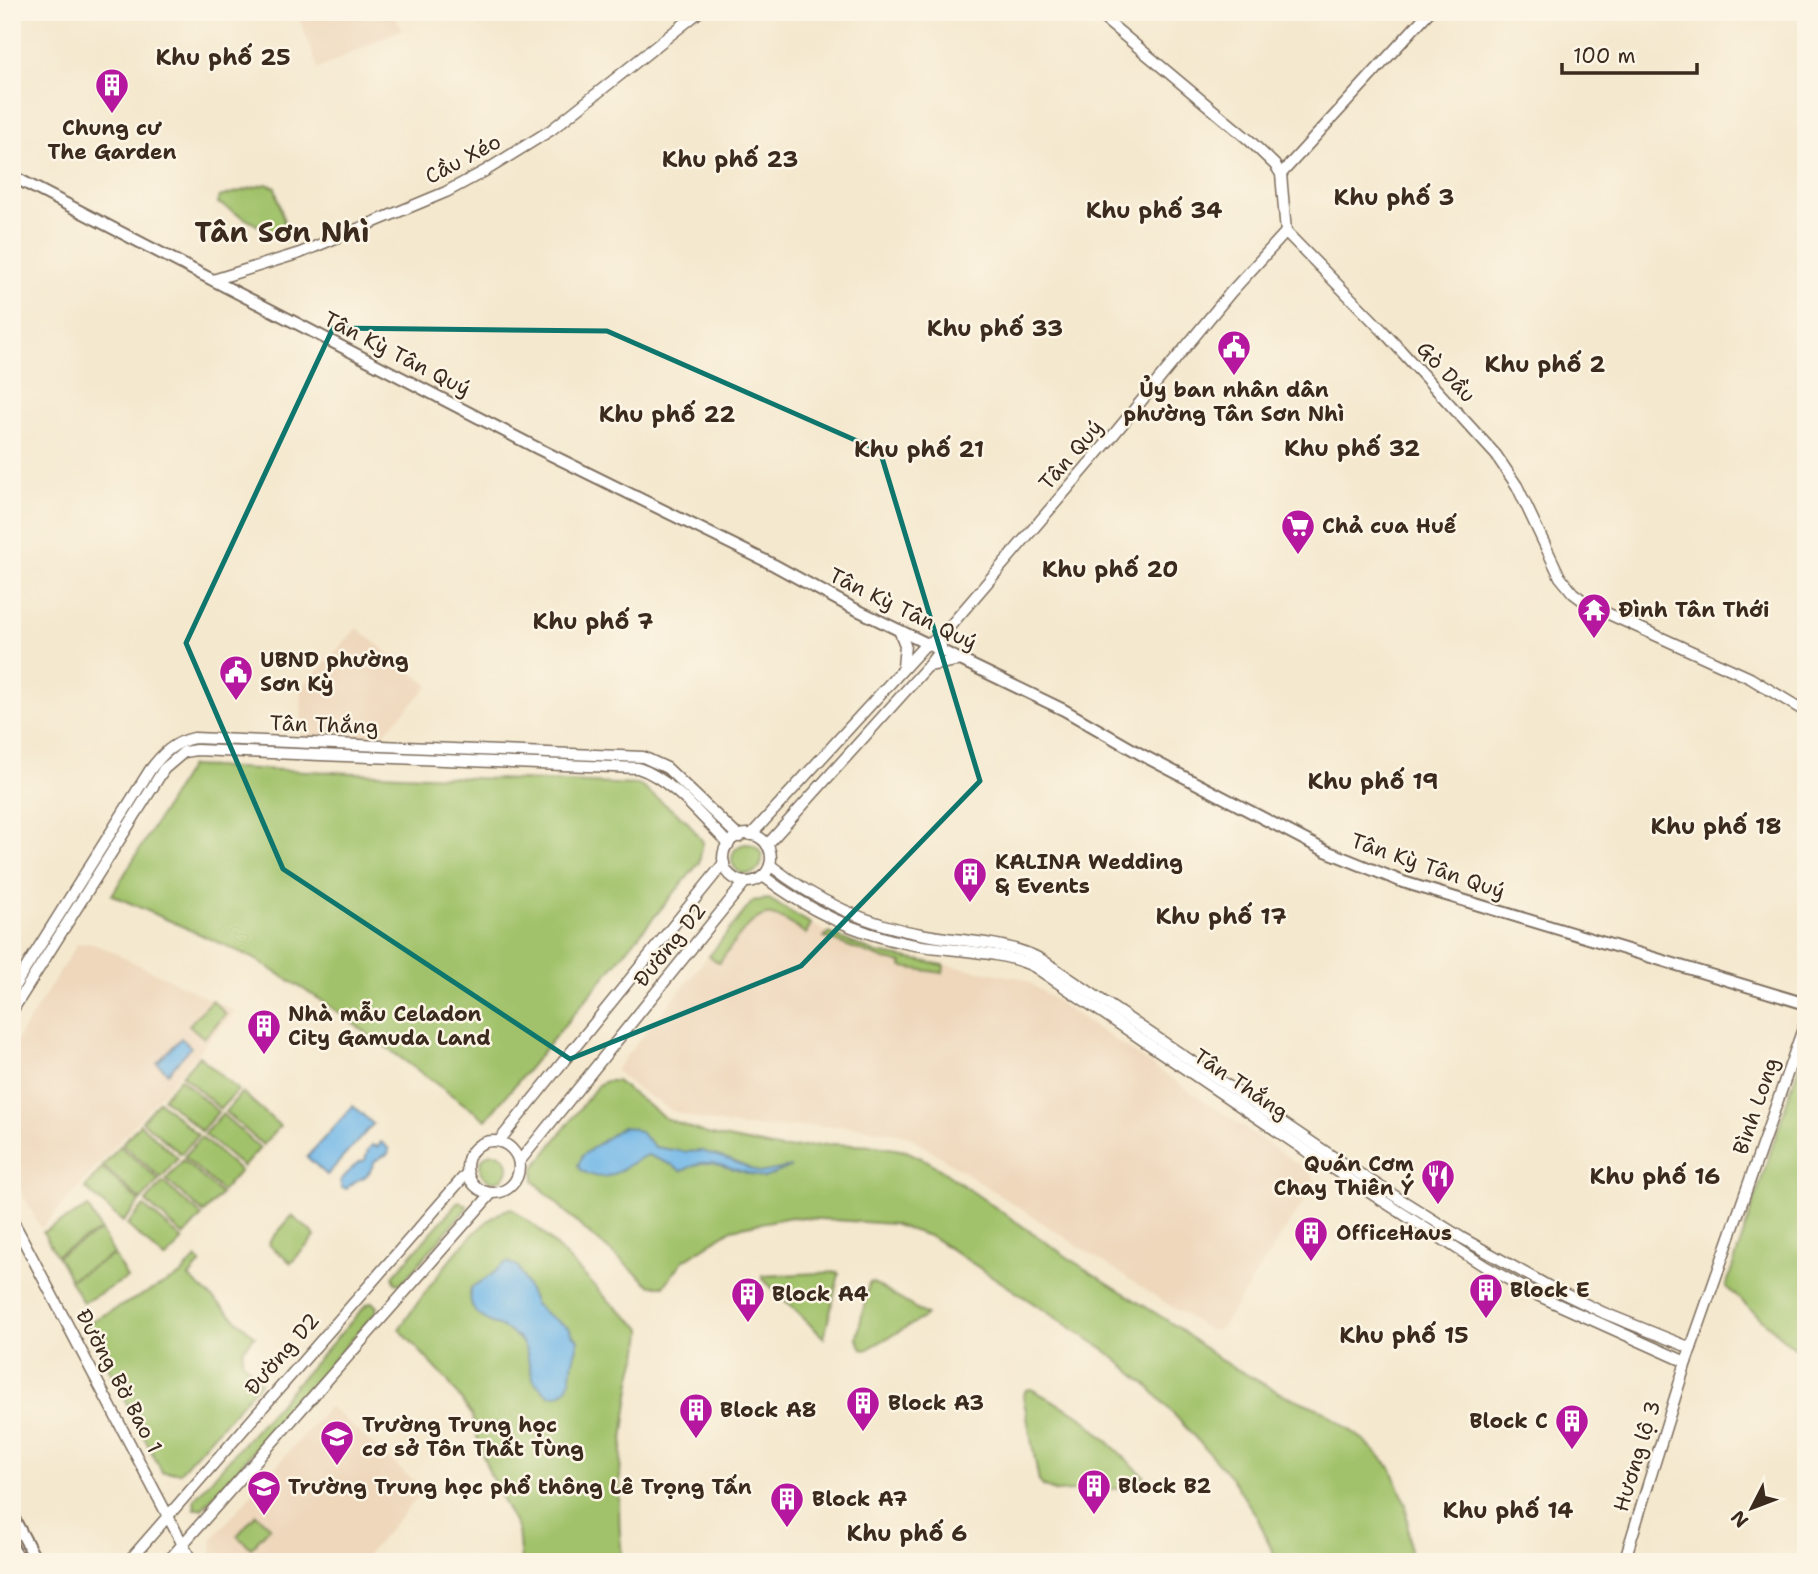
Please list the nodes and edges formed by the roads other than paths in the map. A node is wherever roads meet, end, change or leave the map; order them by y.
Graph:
1 (699, 12) edge
2 (1096, 12) edge
3 (1429, 12) edge
4 (1281, 174) junction
5 (12, 176) edge
6 (1286, 232) junction
7 (213, 280) junction
8 (899, 630) junction
9 (927, 643) junction
10 (940, 644) junction
11 (962, 659) junction
12 (928, 666) junction
13 (903, 670) junction
14 (1806, 712) edge
15 (181, 747) junction
16 (139, 788) junction
17 (149, 793) junction
18 (751, 835) junction
19 (739, 836) junction
20 (729, 844) junction
21 (767, 845) junction
22 (724, 863) junction
23 (770, 865) junction
24 (763, 876) junction
25 (745, 882) junction
26 (77, 899) junction
27 (66, 916) junction
28 (12, 990) edge
29 (1806, 1004) edge
30 (12, 1011) edge
31 (1806, 1020) edge
32 (499, 1141) junction
33 (519, 1162) junction
34 (1336, 1165) junction
35 (467, 1173) junction
36 (491, 1194) junction
37 (1390, 1200) junction
38 (12, 1219) edge
39 (1691, 1348) junction
40 (1686, 1363) junction
41 (12, 1515) edge
42 (167, 1515) junction
43 (183, 1544) junction
44 (12, 1546) edge
45 (20, 1562) edge
46 (37, 1562) edge
47 (128, 1562) edge
48 (167, 1562) edge
49 (192, 1562) edge
50 (1624, 1562) edge

1 - 7 street, Cầu Xéo
2 - 4 street
3 - 4 street
4 - 6 street
5 - 7 main road, Tân Kỳ Tân Quý
6 - 10 street, Tân Quý
6 - 14 street, Gò Dầu
7 - 8 main road, Tân Kỳ Tân Quý
8 - 9 main road, Tân Kỳ Tân Quý
8 - 13 street
9 - 10 main road, Tân Kỳ Tân Quý
9 - 13 street
10 - 11 main road, Tân Kỳ Tân Quý
10 - 12 street
11 - 12 street
11 - 29 main road, Tân Kỳ Tân Quý
12 - 21 street
13 - 18 street
15 - 16 street
15 - 17 street
15 - 19 street, Tân Thắng
15 - 20 street, Tân Thắng
16 - 17 street
16 - 26 street
17 - 26 street
18 - 19 street
18 - 21 street
19 - 20 street
20 - 22 street
21 - 23 street
22 - 25 street
22 - 32 street, Đường D2
23 - 24 street
23 - 34 street, Tân Thắng
24 - 25 street
24 - 34 street, Tân Thắng
25 - 33 street, Đường D2
26 - 27 street
27 - 28 street
27 - 30 street
31 - 39 street, Bình Long
32 - 33 street
32 - 35 street
33 - 36 street
34 - 37 street, Tân Thắng
35 - 36 street
35 - 42 street, Đường D2
36 - 43 street
37 - 39 street, Tân Thắng
37 - 40 street, Tân Thắng
38 - 42 street, Đường Bờ Bao 1
39 - 40 street, Bình Long
40 - 50 street, Hương lộ 3
41 - 46 main road
42 - 43 street, Đường Bờ Bao 1
42 - 47 street, Đường D2
43 - 48 street
43 - 49 street, Đường Bờ Bao 1
44 - 45 main road

